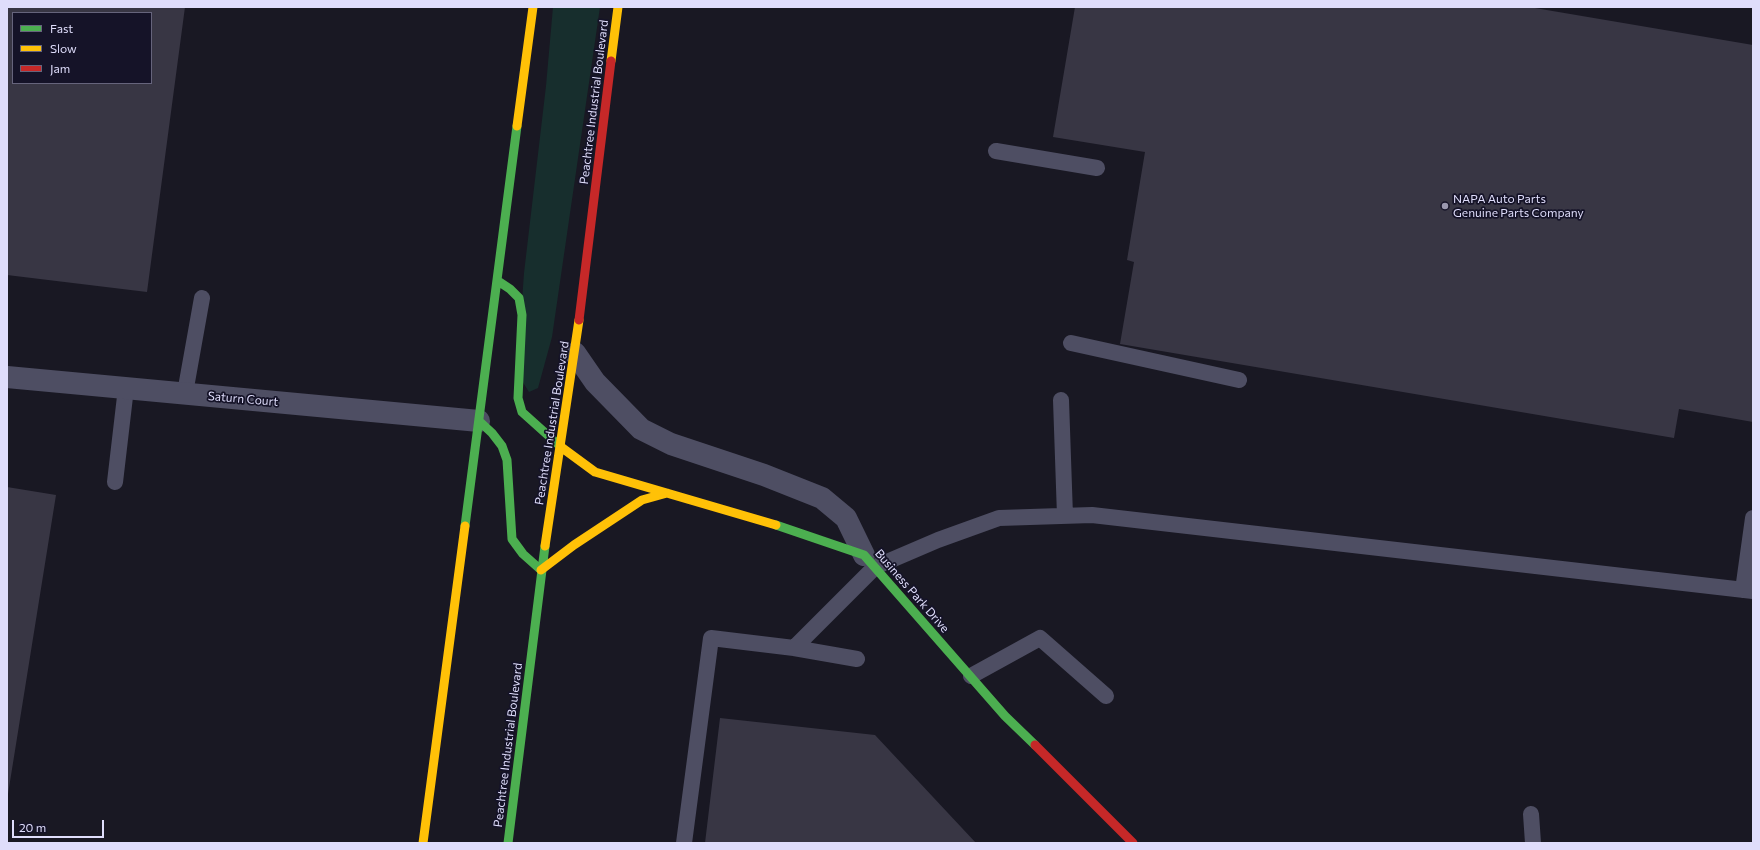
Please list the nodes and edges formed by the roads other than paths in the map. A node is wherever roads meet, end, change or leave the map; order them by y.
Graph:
1 (533, 7) edge
2 (618, 7) edge
3 (996, 151) dead end
4 (1097, 168) dead end
5 (498, 281) junction
6 (202, 298) dead end
7 (1071, 343) dead end
8 (575, 353) junction
9 (7, 377) edge
10 (1239, 380) dead end
11 (126, 388) junction
12 (186, 394) junction
13 (1061, 400) dead end
14 (479, 421) junction
15 (561, 447) junction
16 (115, 482) dead end
17 (667, 493) junction
18 (1065, 516) junction
19 (1753, 518) edge
20 (870, 561) junction
21 (541, 570) junction
22 (1748, 590) edge
23 (794, 648) junction
24 (857, 658) dead end
25 (971, 676) junction
26 (1106, 696) dead end
27 (1531, 814) dead end
28 (423, 843) edge
29 (508, 843) edge
30 (684, 843) edge
31 (1133, 843) edge
32 (1533, 843) edge

1 - 5 main road
2 - 8 main road, Peachtree Industrial Boulevard
3 - 4 lane
5 - 14 main road
5 - 15 main road, Business Park Drive
6 - 12 lane
7 - 10 lane
8 - 15 main road, Peachtree Industrial Boulevard
8 - 20 street
9 - 11 street, Saturn Court
11 - 12 street, Saturn Court
11 - 16 lane
12 - 14 street, Saturn Court
13 - 18 lane
14 - 21 main road
14 - 28 main road
15 - 17 main road, Business Park Drive
15 - 21 main road, Peachtree Industrial Boulevard
17 - 20 main road, Business Park Drive
17 - 21 main road
18 - 20 lane
18 - 22 lane
19 - 22 lane
20 - 23 lane
20 - 25 main road, Business Park Drive
21 - 29 main road, Peachtree Industrial Boulevard
23 - 24 lane
23 - 30 lane
25 - 26 lane
25 - 31 main road, Business Park Drive
27 - 32 lane

